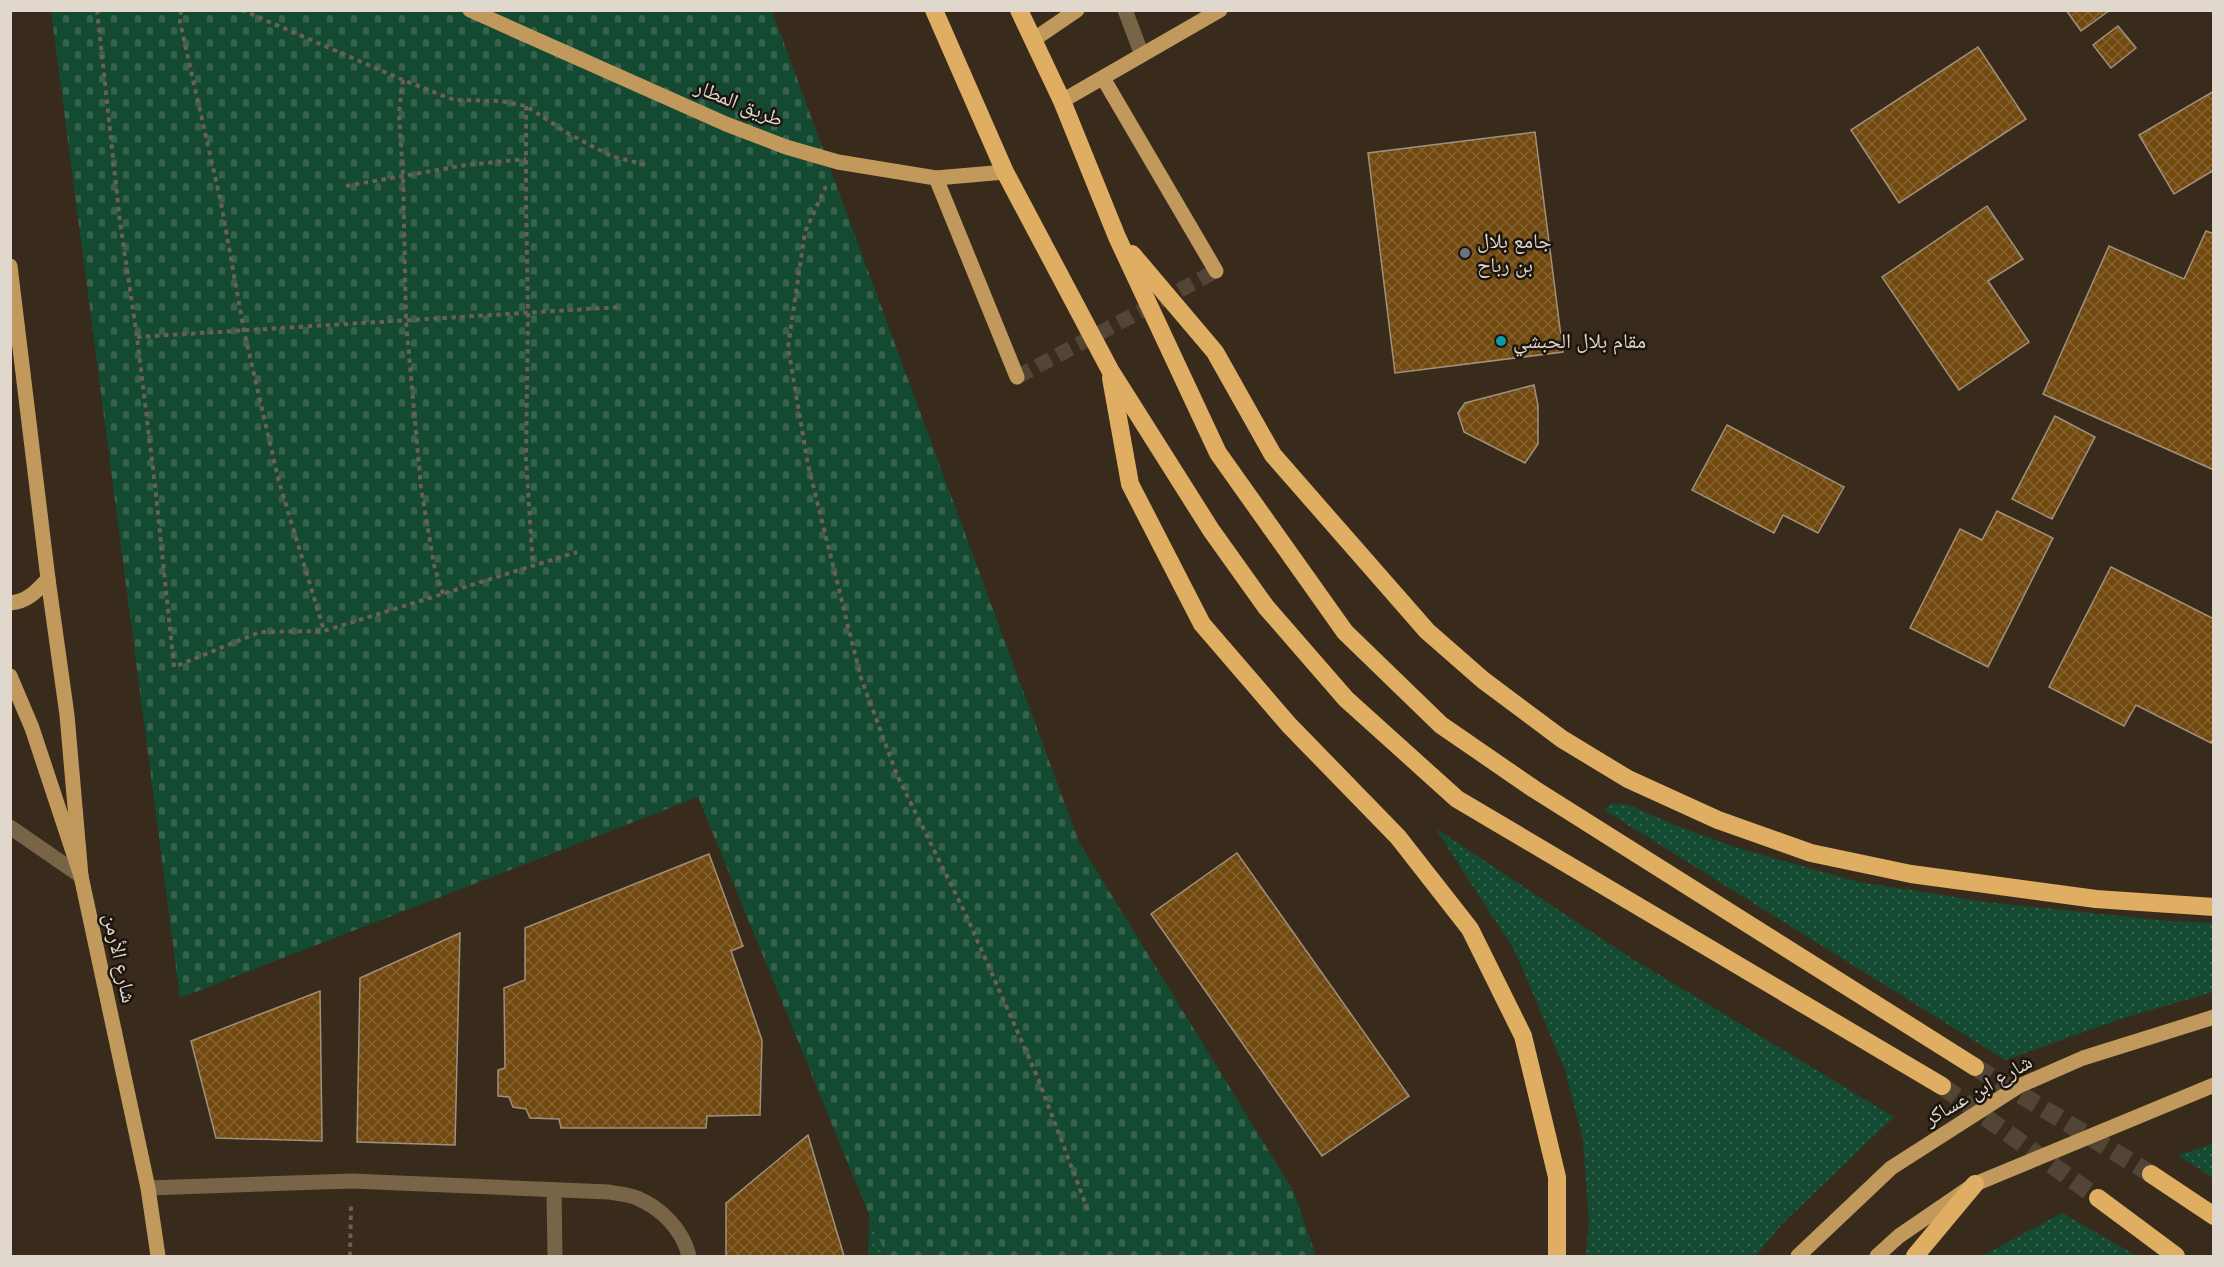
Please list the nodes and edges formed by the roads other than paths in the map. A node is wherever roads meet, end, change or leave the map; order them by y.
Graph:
1 (470, 10) edge
2 (934, 10) edge
3 (1019, 10) edge
4 (1077, 10) edge
5 (1125, 10) edge
6 (1220, 10) edge
7 (1032, 40) junction
8 (1142, 55) junction
9 (1103, 78) junction
10 (1062, 101) junction
11 (1005, 172) junction
12 (936, 178) junction
13 (1117, 237) junction
14 (10, 266) edge
15 (1216, 270) dead end
16 (1110, 370) junction
17 (1017, 376) dead end
18 (48, 579) junction
19 (10, 603) edge
20 (10, 676) edge
21 (10, 827) edge
22 (81, 876) junction
23 (2214, 907) edge
24 (2214, 1017) edge
25 (1975, 1067) tunnel mouth
26 (2214, 1085) edge
27 (1942, 1086) tunnel mouth
28 (2151, 1174) tunnel mouth
29 (1975, 1184) junction
30 (148, 1188) junction
31 (554, 1190) junction
32 (2098, 1198) tunnel mouth
33 (2214, 1216) edge
34 (158, 1257) edge
35 (555, 1257) edge
36 (689, 1257) edge
37 (1557, 1257) edge
38 (1798, 1257) edge
39 (1877, 1257) edge
40 (1915, 1257) edge
41 (2176, 1257) edge

1 - 12 main road, طريق المطار
2 - 11 highway
3 - 7 highway
4 - 7 main road
5 - 8 street
6 - 8 main road
7 - 10 highway
8 - 9 main road
9 - 10 main road
9 - 15 main road
10 - 13 highway
11 - 12 main road, طريق المطار
11 - 16 highway
12 - 17 main road
13 - 23 highway
13 - 25 highway
14 - 18 main road
16 - 27 highway
16 - 37 highway
18 - 19 main road
18 - 22 main road
20 - 22 main road, شارع الأرمن
21 - 22 street
22 - 30 main road, شارع الأرمن
24 - 38 main road, شارع ابن عساكر
26 - 29 main road
28 - 33 highway
29 - 39 main road
29 - 40 highway
30 - 31 street
30 - 34 main road, شارع الأرمن
31 - 35 street
31 - 36 street
32 - 41 highway

